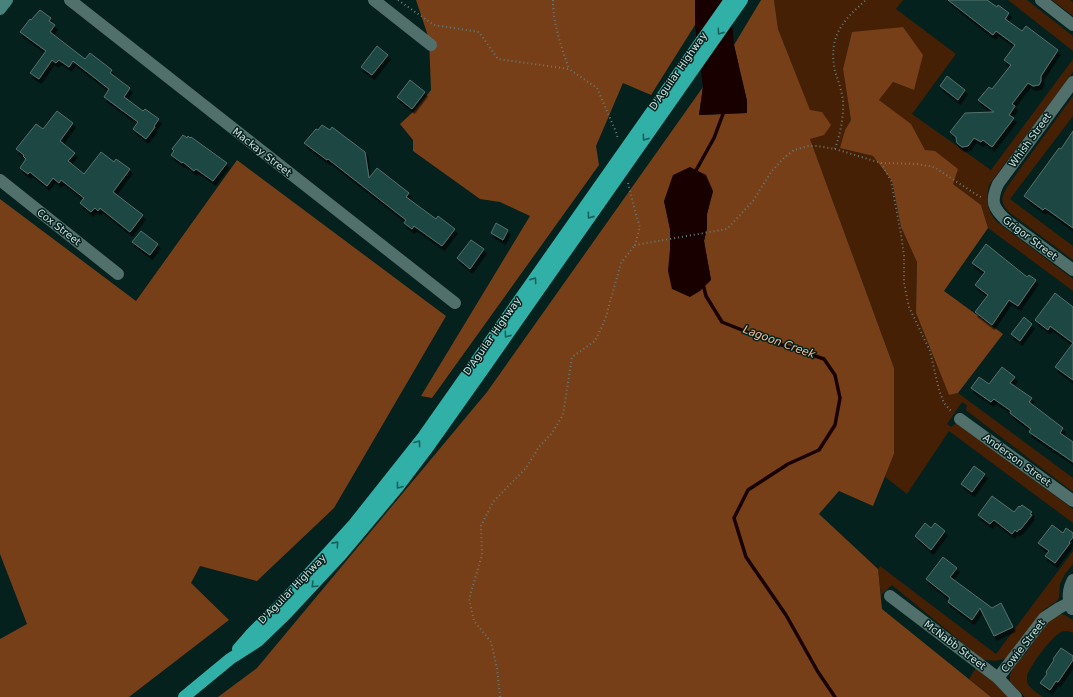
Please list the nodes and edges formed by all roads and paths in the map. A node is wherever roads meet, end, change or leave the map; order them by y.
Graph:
1 (7, 0) edge
2 (70, 0) edge
3 (374, 0) edge
4 (399, 0) edge
5 (553, 0) edge
6 (730, 0) edge
7 (742, 0) edge
8 (866, 0) edge
9 (1041, 0) edge
10 (0, 9) edge
11 (1073, 25) edge
12 (431, 45) dead end
13 (569, 69) junction
14 (1073, 82) edge
15 (618, 140) dead end
16 (835, 149) junction
17 (881, 163) junction
18 (0, 180) edge
19 (628, 182) dead end
20 (993, 202) junction
21 (635, 245) junction
22 (1073, 270) edge
23 (118, 274) dead end
24 (455, 303) dead end
25 (960, 419) joint
26 (1073, 501) edge
27 (1073, 580) edge
28 (890, 596) dead end
29 (1071, 607) edge
30 (230, 659) junction
31 (998, 678) junction
32 (184, 697) edge
33 (500, 697) edge
34 (1016, 697) edge

1 - 10 street
2 - 24 street, Mackay Street
3 - 12 street
4 - 13 path
5 - 13 path
30 -> 6 highway, D'Aguilar Highway
7 -> 30 highway, D'Aguilar Highway
8 - 16 path
9 - 11 street
13 - 15 path
14 - 20 street, Whish Street
16 - 17 path
16 - 21 path
17 - 20 path
17 - 25 path
18 - 23 street, Cox Street
19 - 21 path
20 - 22 street, Grigor Street
21 - 33 path
25 - 26 street, Anderson Street
27 - 29 street, Cowie Street
28 - 31 street, McNabb Street
29 - 31 street, Cowie Street
30 - 32 highway, D'Aguilar Highway
31 - 34 street, McNabb Street

